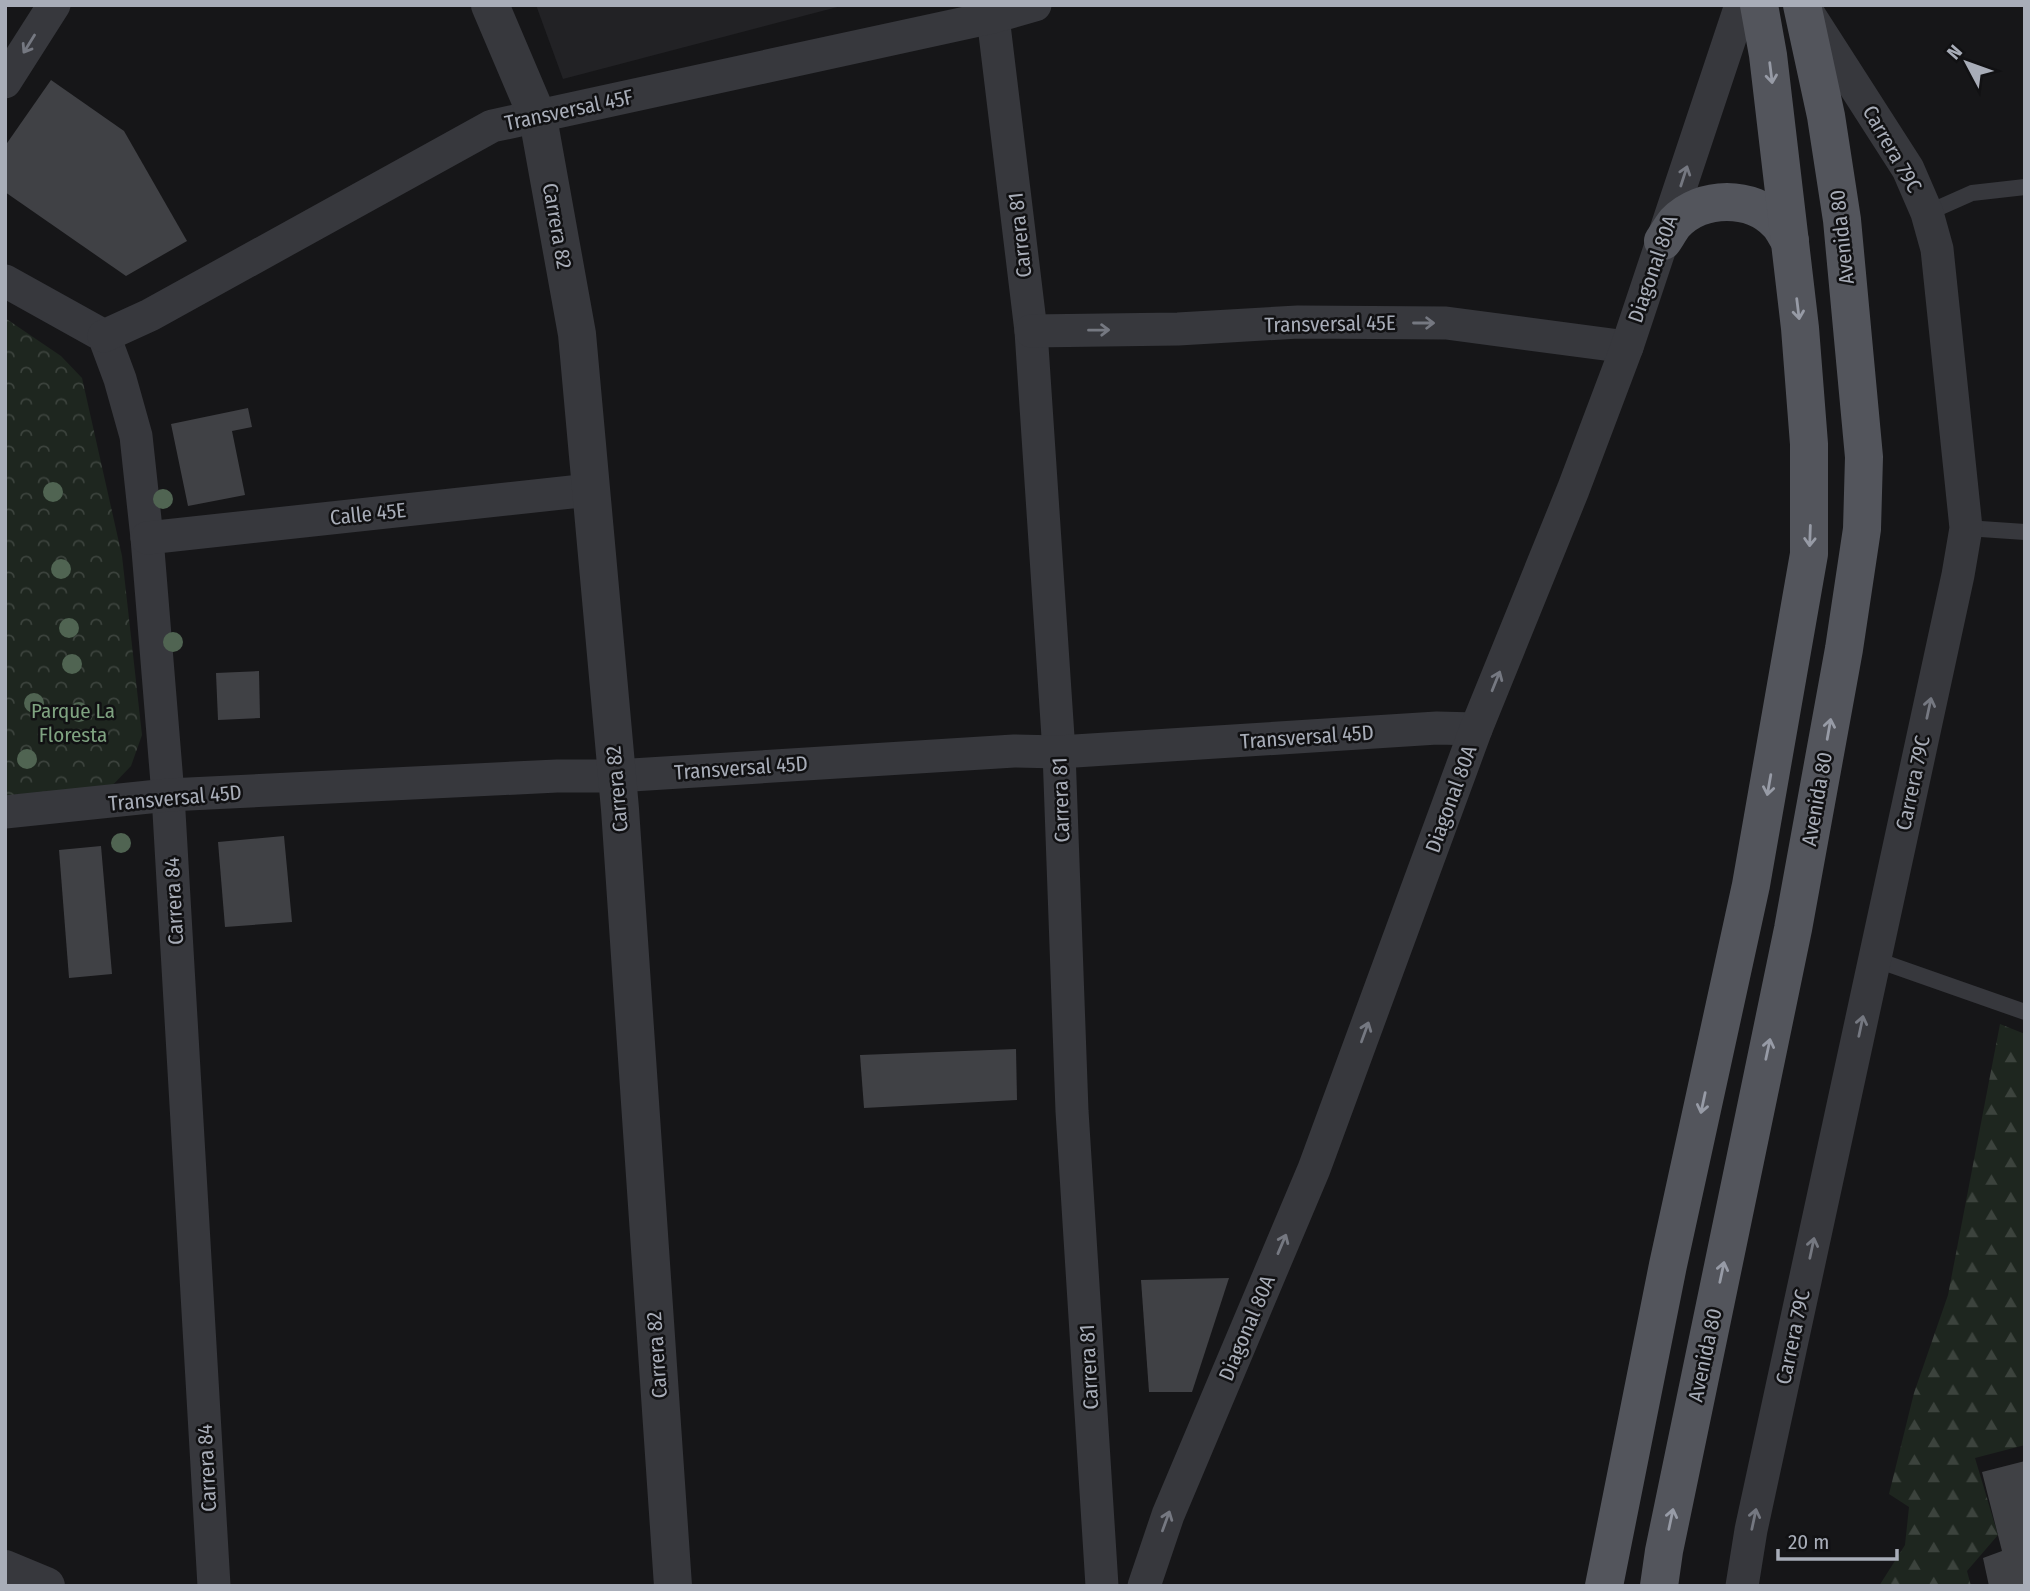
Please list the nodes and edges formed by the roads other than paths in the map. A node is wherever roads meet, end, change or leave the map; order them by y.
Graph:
1 (54, 5) edge
2 (490, 5) edge
3 (1035, 5) edge
4 (1741, 5) edge
5 (1759, 5) edge
6 (1802, 5) edge
7 (993, 17) junction
8 (5, 82) edge
9 (538, 118) junction
10 (2025, 187) edge
11 (1927, 213) junction
12 (1663, 241) junction
13 (1790, 241) junction
14 (5, 281) edge
15 (1031, 331) junction
16 (104, 336) junction
17 (1627, 347) junction
18 (590, 490) junction
19 (1966, 528) junction
20 (2025, 532) edge
21 (147, 538) junction
22 (1476, 729) junction
23 (1059, 752) junction
24 (616, 776) junction
25 (168, 795) junction
26 (5, 812) edge
27 (1874, 959) junction
28 (2025, 1012) edge
29 (5, 1569) edge
30 (46, 1586) edge
31 (214, 1586) edge
32 (673, 1586) edge
33 (1102, 1586) edge
34 (1144, 1586) edge
35 (1604, 1586) edge
36 (1659, 1586) edge
37 (1742, 1586) edge

1 -> 8 street
2 - 9 street, Carrera 82
3 - 7 street, Transversal 45F
12 -> 4 street, Diagonal 80A
5 -> 13 main road
6 - 11 street, Carrera 79C
36 -> 6 main road, Avenida 80
7 - 9 street, Transversal 45F
7 - 15 street, Carrera 81
9 - 16 street, Transversal 45F
9 - 18 street, Carrera 82
10 - 11 lane
11 - 19 street, Carrera 79C
12 - 13 main road
12 - 17 street, Diagonal 80A
13 -> 35 main road
14 - 16 street
15 -> 17 street, Transversal 45E
15 - 23 street, Carrera 81
16 - 21 street, Carrera 84
22 -> 17 street, Diagonal 80A
18 - 21 street, Calle 45E
18 - 24 street, Carrera 82
19 - 20 lane
27 -> 19 street, Carrera 79C
21 - 25 street, Carrera 84
22 - 23 street, Transversal 45D
34 -> 22 street, Diagonal 80A
23 - 24 street, Transversal 45D
23 - 33 street, Carrera 81
24 - 25 street, Transversal 45D
24 - 32 street, Carrera 82
25 - 26 street, Transversal 45D
25 - 31 street, Carrera 84
27 - 28 lane
37 -> 27 street, Carrera 79C
29 - 30 street

